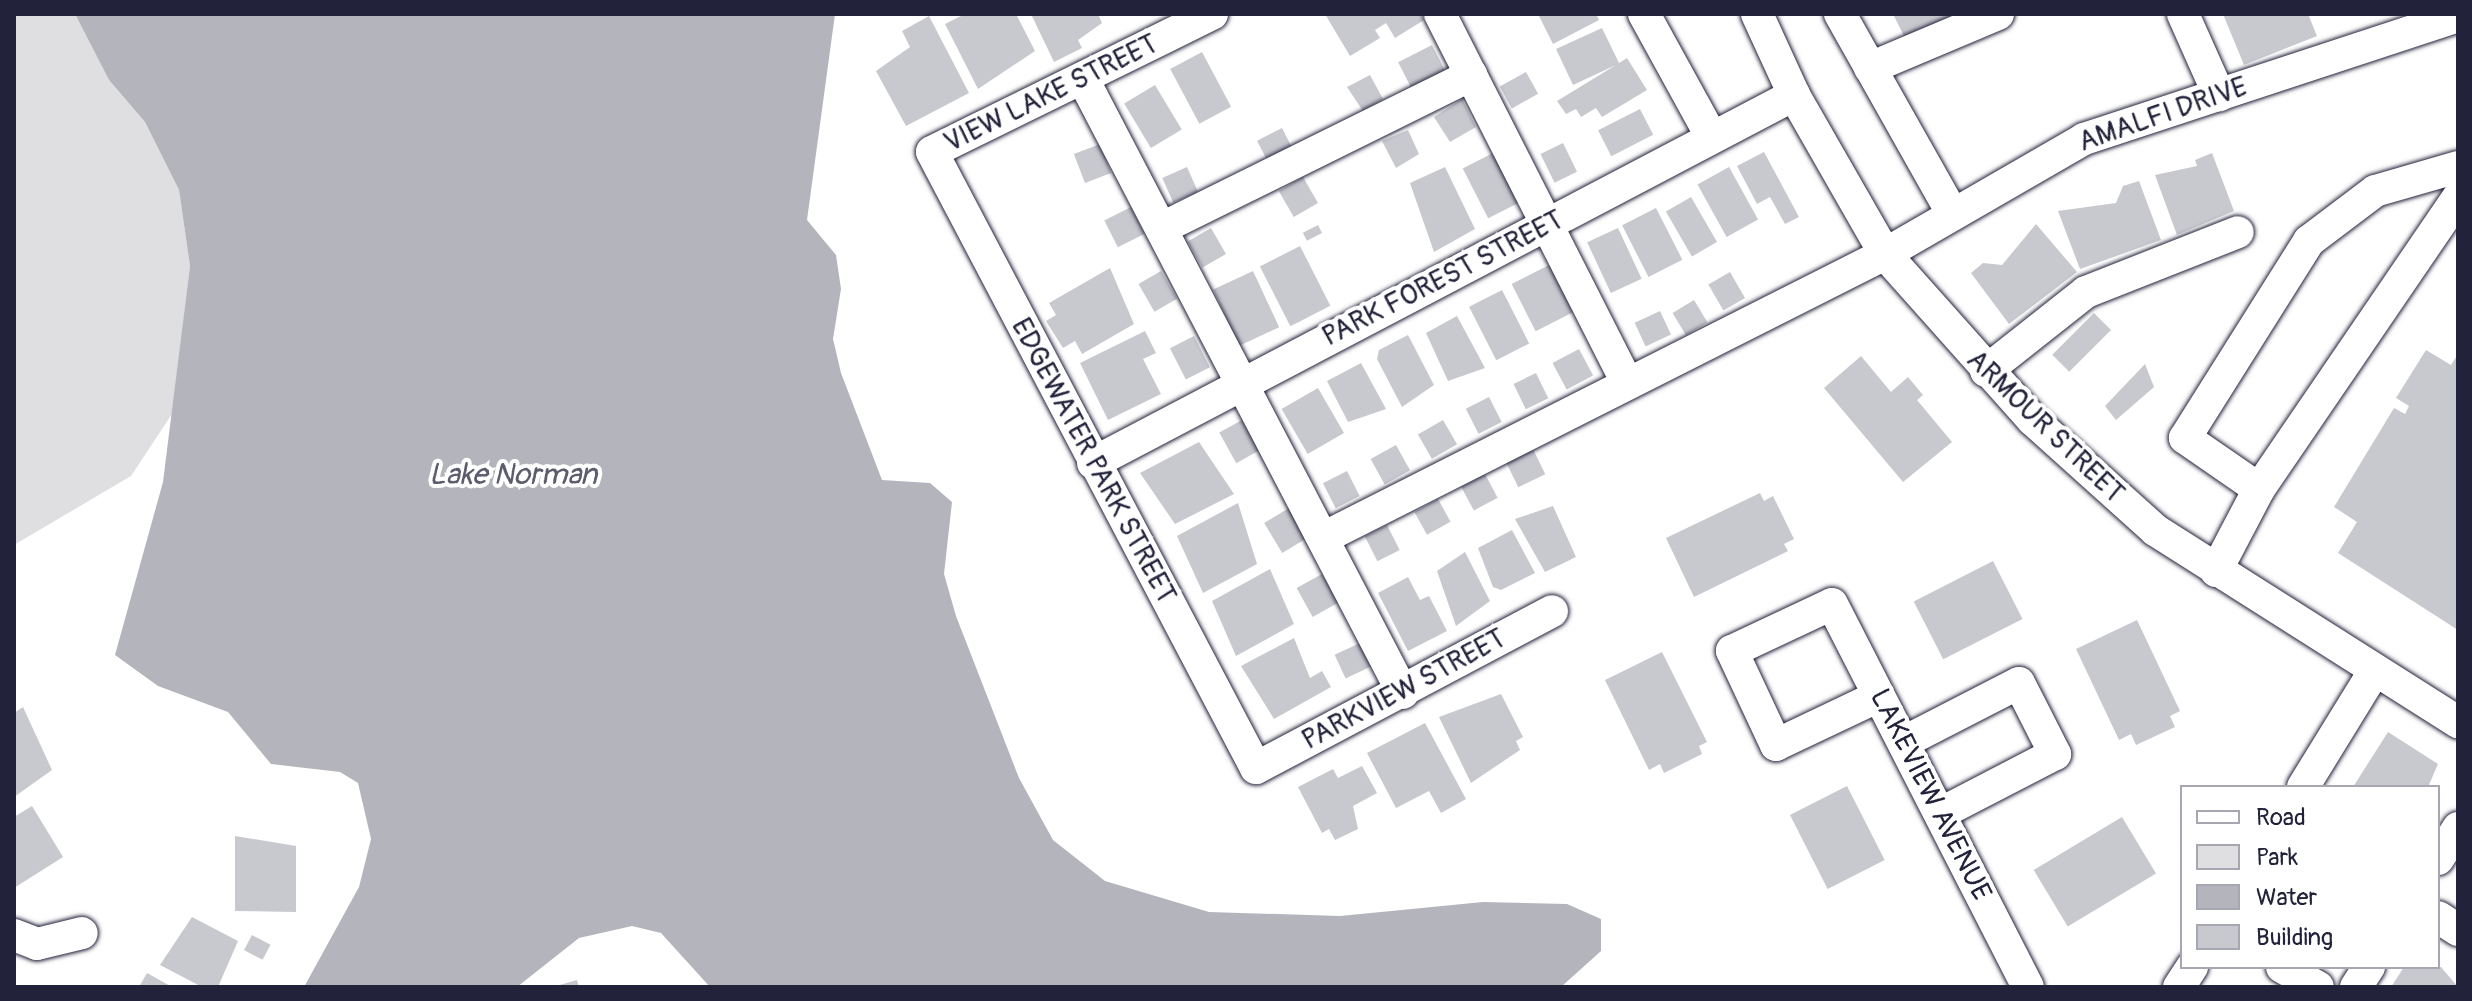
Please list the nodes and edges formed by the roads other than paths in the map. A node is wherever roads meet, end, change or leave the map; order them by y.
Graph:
1 (1212, 14) edge
2 (1440, 14) edge
3 (1644, 14) edge
4 (1757, 14) edge
5 (1840, 14) edge
6 (1998, 14) edge
7 (2183, 14) edge
8 (2458, 16) edge
9 (1870, 68) junction
10 (1472, 75) junction
11 (1084, 81) junction
12 (1794, 95) junction
13 (2219, 95) junction
14 (1711, 136) junction
15 (932, 152) joint
16 (2458, 167) edge
17 (2458, 197) edge
18 (1951, 211) junction
19 (1549, 225) junction
20 (1164, 227) junction
21 (2238, 232) dead end
22 (1885, 254) junction
23 (1986, 371) junction
24 (1626, 380) junction
25 (1245, 382) junction
26 (1093, 463) junction
27 (2259, 489) junction
28 (1325, 537) junction
29 (2216, 571) junction
30 (1552, 611) dead end
31 (2375, 670) junction
32 (1403, 693) junction
33 (1879, 696) junction
34 (2458, 722) edge
35 (1904, 742) junction
36 (1256, 768) joint
37 (2304, 785) edge
38 (1941, 813) junction
39 (2458, 828) edge
40 (2440, 856) edge
41 (2440, 918) edge
42 (2458, 930) edge
43 (82, 933) dead end
44 (14, 935) edge
45 (2191, 969) edge
46 (2286, 969) edge
47 (2368, 969) edge
48 (2028, 987) edge
49 (2179, 987) edge
50 (2318, 987) edge
51 (2356, 987) edge

1 - 11 street, VIEW LAKE STREET
2 - 10 street
3 - 14 street
4 - 12 street, ARMOUR STREET
5 - 9 street
6 - 9 street
7 - 13 street
8 - 13 street, AMALFI DRIVE
9 - 18 street
10 - 19 street
10 - 20 street
11 - 15 street, VIEW LAKE STREET
11 - 20 street
12 - 14 street, PARK FOREST STREET
12 - 22 street, ARMOUR STREET
13 - 18 street, AMALFI DRIVE
14 - 19 street, PARK FOREST STREET
15 - 26 street, EDGEWATER PARK STREET
16 - 27 street
17 - 27 street
18 - 22 street, AMALFI DRIVE
19 - 24 street
19 - 25 street, PARK FOREST STREET
20 - 25 street
21 - 23 street
22 - 23 street, ARMOUR STREET
22 - 24 street, AMALFI DRIVE
23 - 29 street, ARMOUR STREET
24 - 28 street, AMALFI DRIVE
25 - 26 street, PARK FOREST STREET
25 - 28 street
26 - 36 street, EDGEWATER PARK STREET
27 - 29 street
28 - 32 street
29 - 31 street, ARMOUR STREET
30 - 32 street, PARKVIEW STREET
31 - 34 street, ARMOUR STREET
31 - 37 street
32 - 36 street, PARKVIEW STREET
33 - 33 street, LAKEVIEW AVENUE
33 - 35 street, LAKEVIEW AVENUE
35 - 38 street, LAKEVIEW AVENUE
35 - 38 street
38 - 48 street, LAKEVIEW AVENUE
39 - 40 street
41 - 42 street
43 - 44 street
45 - 49 street
46 - 50 street
47 - 51 street

